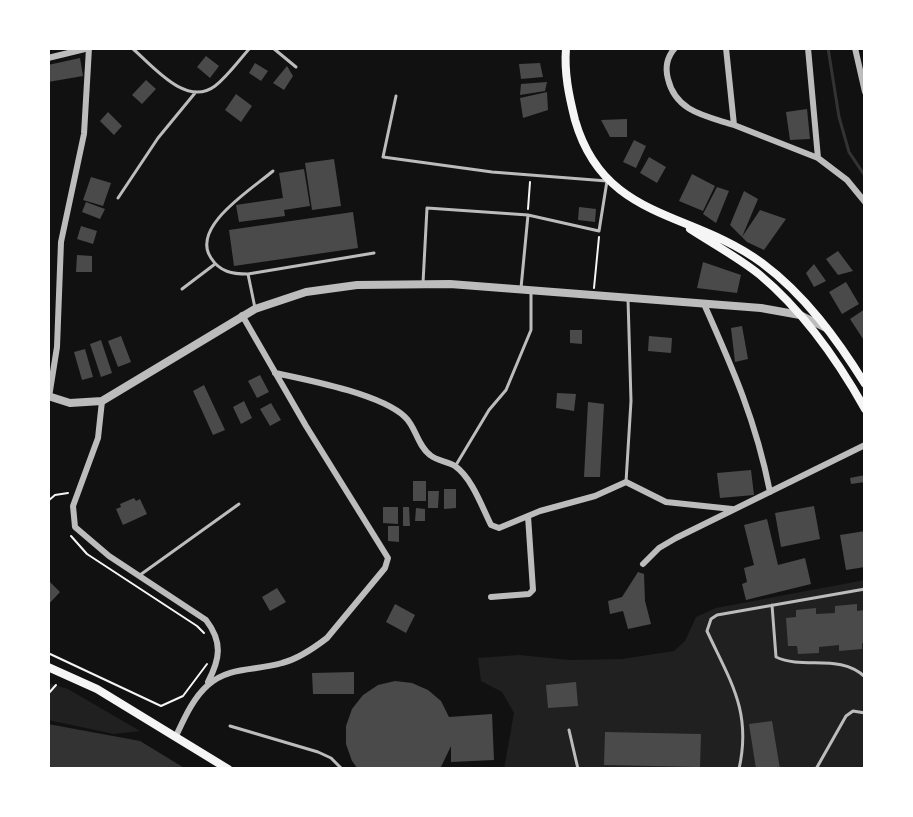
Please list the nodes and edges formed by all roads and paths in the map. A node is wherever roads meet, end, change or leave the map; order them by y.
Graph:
1 (89, 48) edge
2 (132, 48) edge
3 (250, 48) edge
4 (273, 48) edge
5 (566, 48) edge
6 (675, 48) edge
7 (726, 48) edge
8 (808, 48) edge
9 (855, 48) edge
10 (48, 58) edge
11 (296, 67) dead end
12 (865, 92) edge
13 (195, 93) junction
14 (396, 96) dead end
15 (734, 125) junction
16 (818, 158) junction
17 (273, 171) dead end
18 (531, 176) junction
19 (607, 181) junction
20 (118, 198) dead end
21 (865, 202) edge
22 (528, 215) junction
23 (682, 223) junction
24 (599, 231) junction
25 (374, 253) dead end
26 (215, 264) junction
27 (248, 274) junction
28 (423, 283) junction
29 (182, 289) dead end
30 (521, 290) junction
31 (531, 291) junction
32 (594, 296) junction
33 (628, 299) junction
34 (704, 304) junction
35 (255, 309) junction
36 (242, 315) junction
37 (800, 315) junction
38 (827, 329) junction
39 (275, 373) junction
40 (865, 384) edge
41 (49, 397) edge
42 (102, 401) junction
43 (865, 409) edge
44 (865, 445) edge
45 (454, 466) junction
46 (626, 482) junction
47 (770, 492) junction
48 (48, 501) edge
49 (67, 501) dead end
50 (239, 504) dead end
51 (732, 509) junction
52 (528, 516) junction
53 (69, 534) dead end
54 (643, 564) dead end
55 (139, 576) junction
56 (865, 589) edge
57 (491, 597) dead end
58 (772, 605) junction
59 (206, 636) dead end
60 (48, 653) edge
61 (209, 657) dead end
62 (48, 667) edge
63 (865, 677) edge
64 (56, 685) dead end
65 (207, 686) junction
66 (48, 694) edge
67 (865, 713) edge
68 (230, 726) dead end
69 (569, 730) dead end
70 (176, 736) junction
71 (228, 769) edge
72 (342, 769) edge
73 (578, 769) edge
74 (740, 769) edge
75 (816, 769) edge

1 - 10 street
1 - 41 street
2 - 13 lane
3 - 13 lane
4 - 11 lane
5 - 19 main road
6 - 15 street
7 - 15 street
8 - 16 street
9 - 12 street
13 - 20 lane
14 - 18 lane
15 - 16 street
16 - 21 street
17 - 26 lane
18 - 19 lane
18 - 22 path
19 - 23 main road
19 - 24 lane
22 - 24 lane
22 - 28 lane
22 - 30 lane
23 - 37 main road
23 - 38 main road
24 - 32 path
25 - 27 lane
26 - 27 lane
26 - 29 lane
27 - 35 lane
28 - 30 street
28 - 35 street
30 - 31 street
31 - 32 street
31 - 45 lane
32 - 33 street
33 - 34 street
33 - 46 lane
34 - 37 street
34 - 47 street
35 - 36 street
36 - 39 street
36 - 42 street
37 - 38 street
37 - 43 main road
38 - 40 main road
39 - 45 street
39 - 65 street
41 - 42 street
42 - 55 street
44 - 47 street
45 - 52 street
46 - 51 street
46 - 52 street
47 - 51 street
48 - 49 path
50 - 55 lane
51 - 54 street
52 - 57 street
53 - 59 path
55 - 65 street
56 - 58 lane
58 - 63 lane
58 - 74 lane
60 - 61 path
62 - 70 main road
64 - 66 path
65 - 70 street
67 - 75 lane
68 - 72 lane
69 - 73 lane
70 - 71 main road

